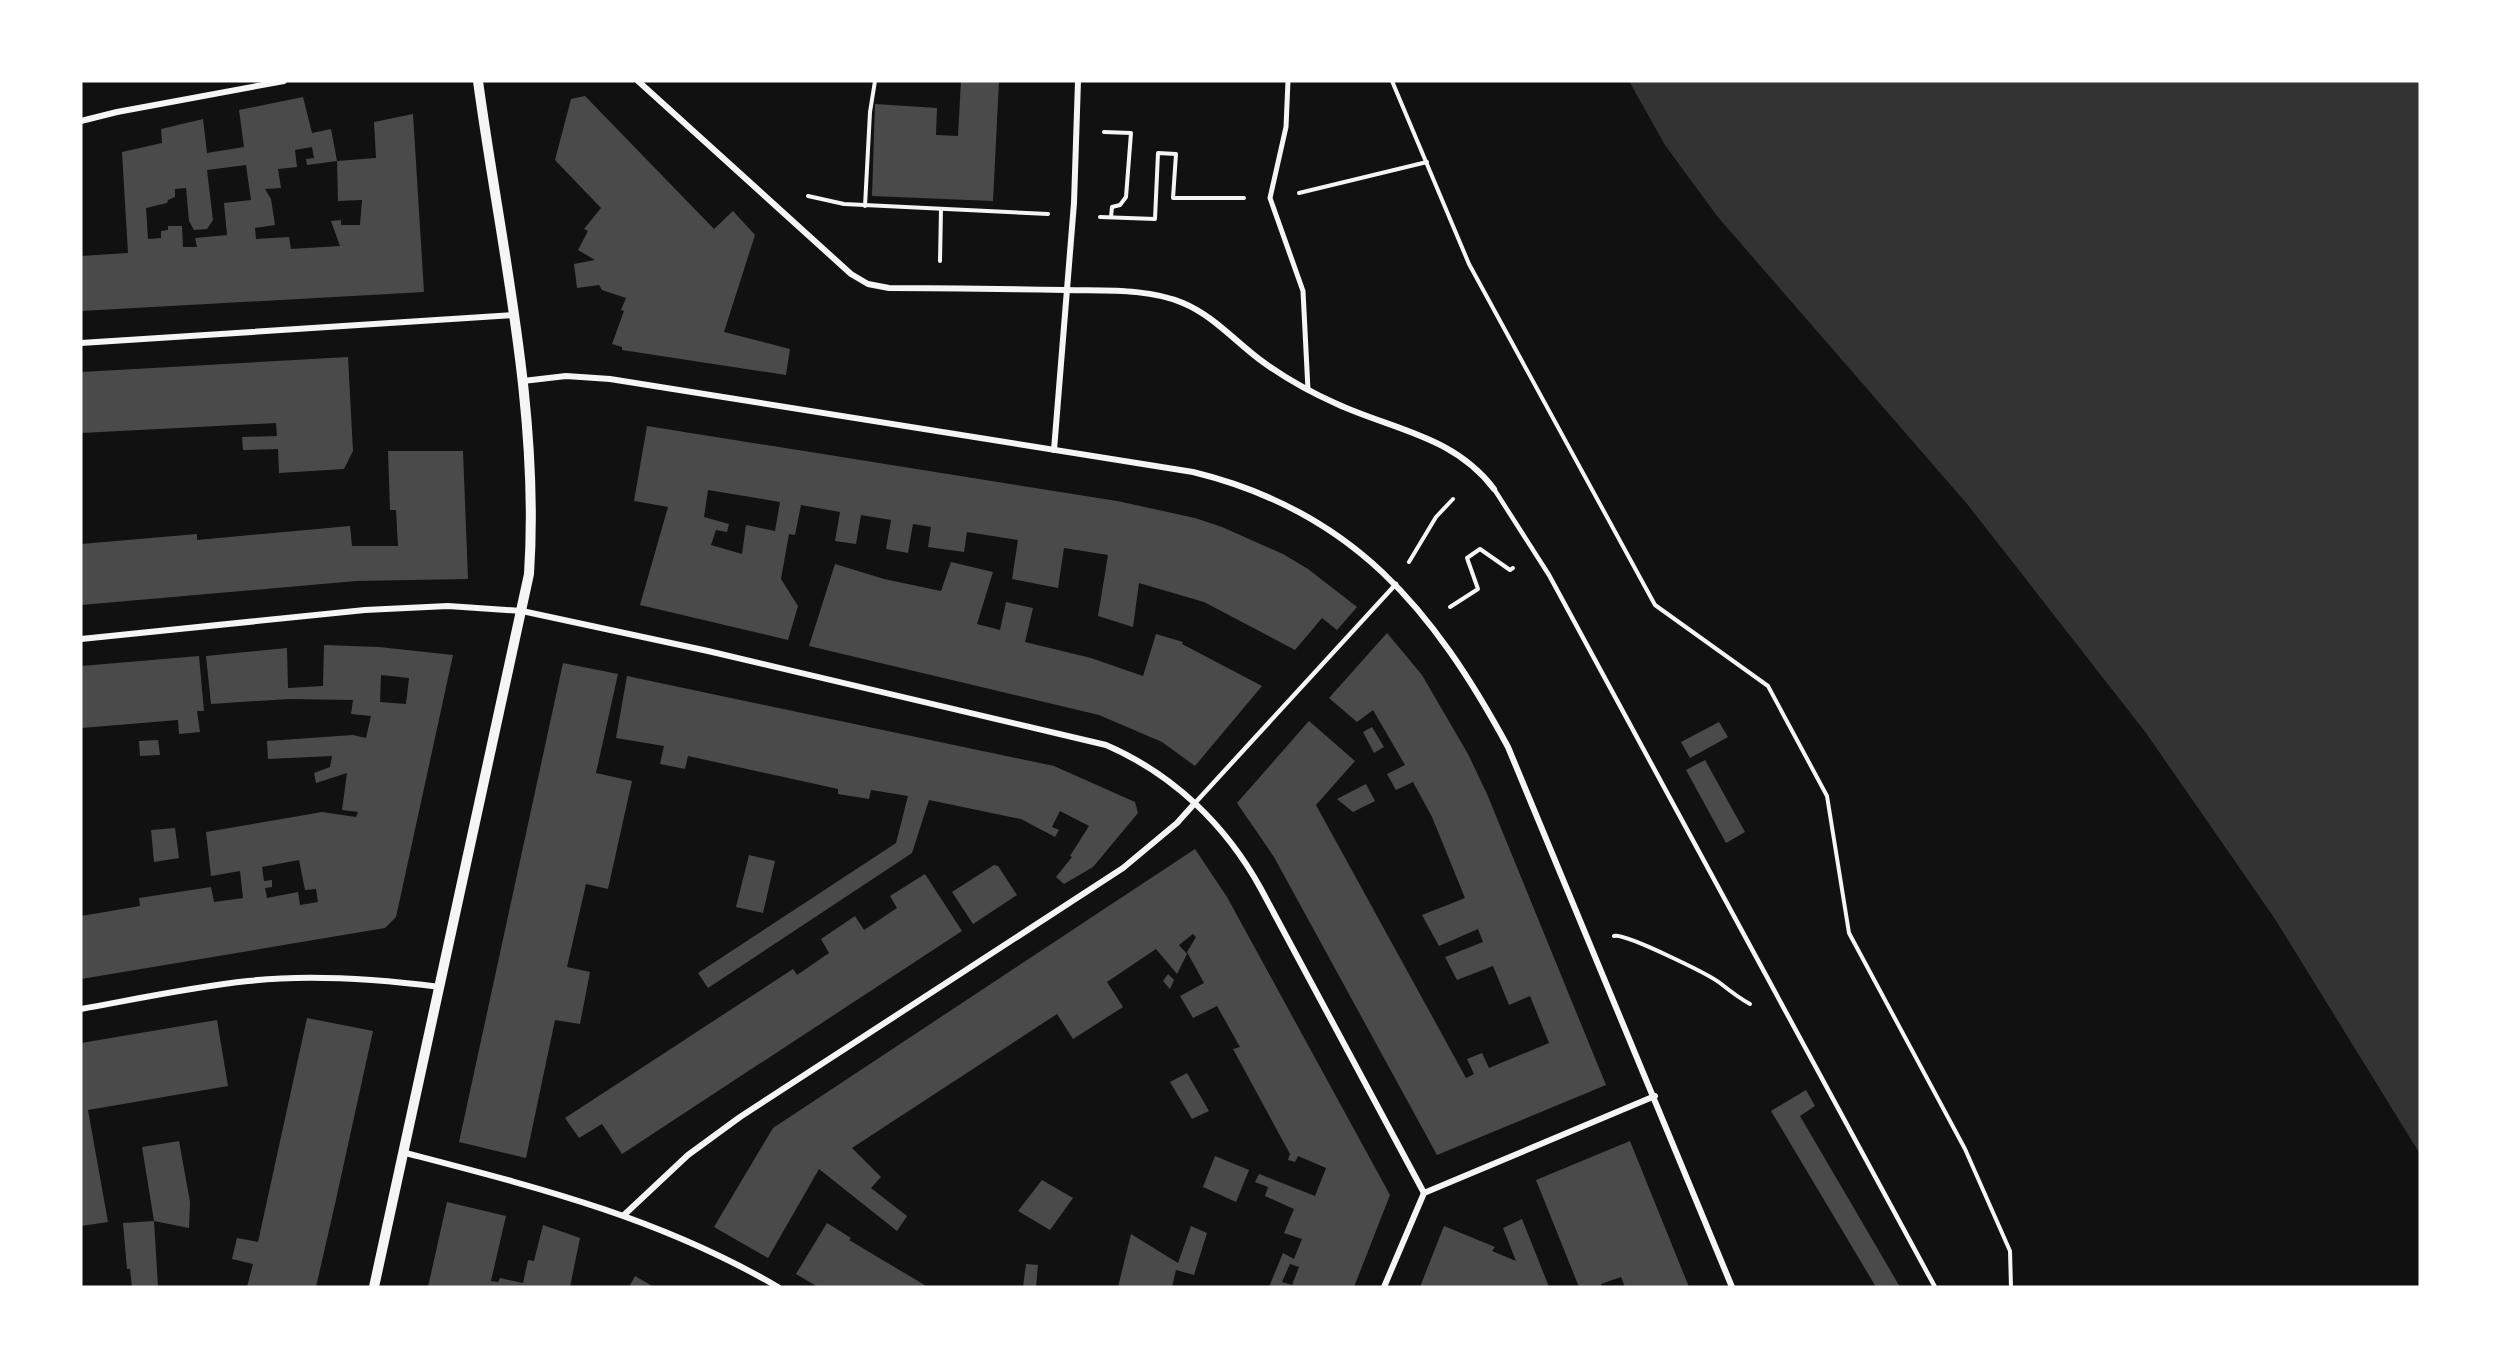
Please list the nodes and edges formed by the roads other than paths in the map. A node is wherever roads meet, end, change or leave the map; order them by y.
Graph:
1 (284, 81) edge
2 (478, 81) edge
3 (638, 81) edge
4 (1078, 81) edge
5 (1288, 81) edge
6 (81, 121) edge
7 (514, 315) junction
8 (81, 343) edge
9 (523, 381) junction
10 (1308, 390) junction
11 (1054, 450) junction
12 (1494, 489) joint
13 (1395, 584) junction
14 (522, 611) junction
15 (81, 639) edge
16 (1195, 803) junction
17 (440, 987) junction
18 (81, 1009) edge
19 (1655, 1096) junction
20 (402, 1152) junction
21 (1424, 1193) junction
22 (624, 1215) junction
23 (374, 1287) edge
24 (778, 1287) edge
25 (1384, 1287) edge
26 (1732, 1287) edge
27 (1935, 1287) edge

1 - 6 street
2 - 7 street
3 - 10 street
4 - 11 street
5 - 10 street
7 - 8 street
7 - 9 street
9 - 11 street
9 - 14 street
10 - 12 street
11 - 13 street
12 - 27 lane
13 - 16 lane
13 - 19 street
14 - 15 street
14 - 16 street
14 - 17 street
16 - 21 street
16 - 22 street
17 - 18 street
17 - 20 street
19 - 21 street
19 - 26 street
20 - 22 street
20 - 23 street
21 - 25 street
22 - 24 street

